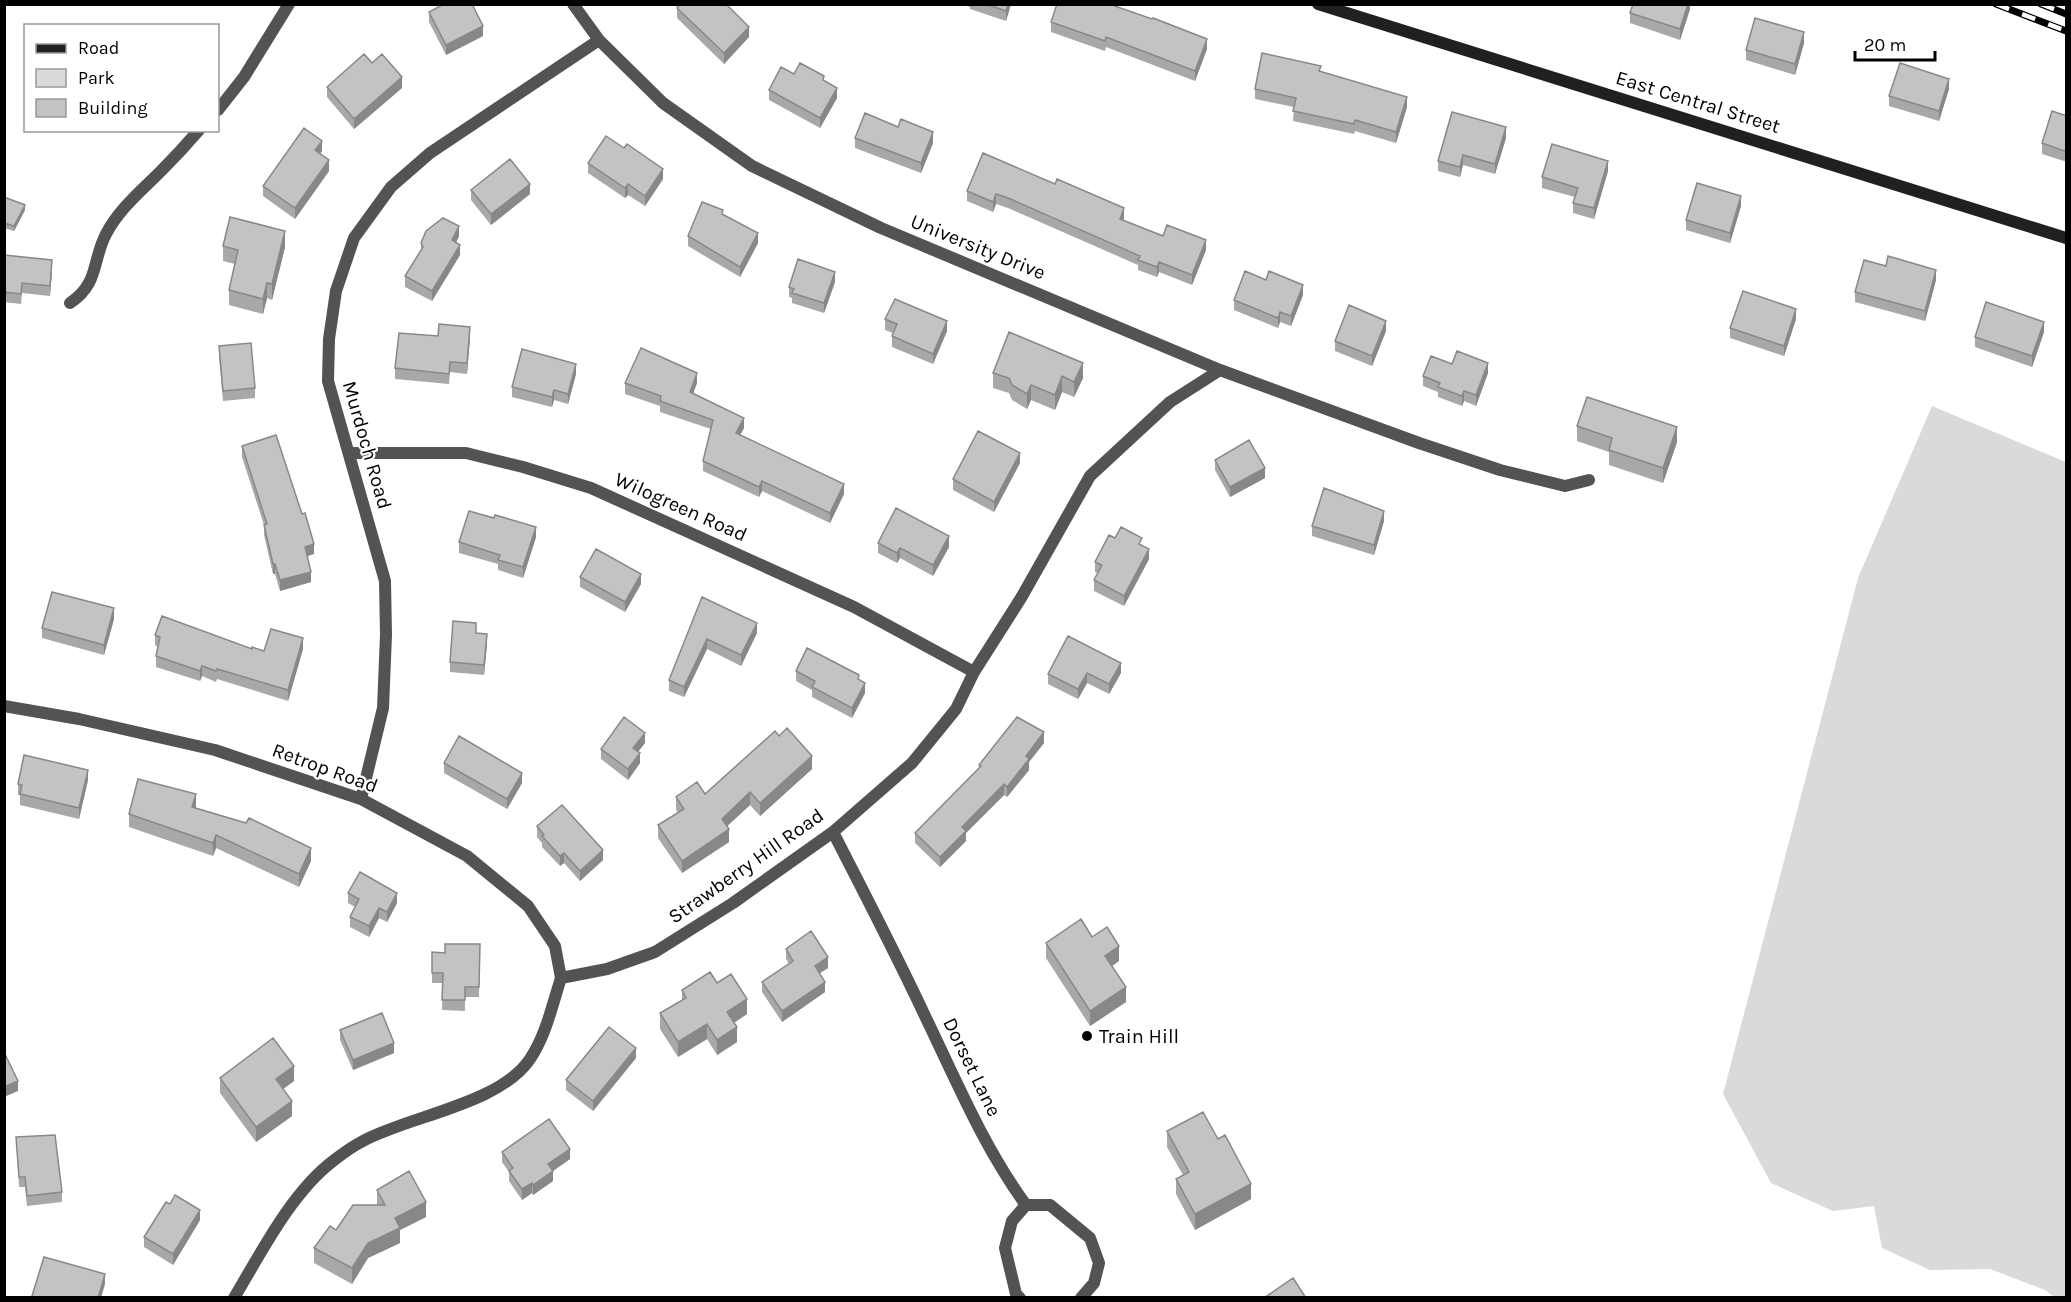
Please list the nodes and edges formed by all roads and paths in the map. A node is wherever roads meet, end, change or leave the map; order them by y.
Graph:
1 (290, 4) edge
2 (573, 4) edge
3 (1318, 4) edge
4 (599, 40) junction
5 (219, 109) edge
6 (198, 132) edge
7 (2067, 238) edge
8 (70, 303) dead end
9 (1220, 370) junction
10 (349, 453) junction
11 (1589, 480) dead end
12 (974, 672) junction
13 (4, 706) edge
14 (361, 799) junction
15 (833, 832) junction
16 (561, 978) junction
17 (1026, 1205) junction
18 (234, 1298) edge
19 (1020, 1298) edge
20 (1081, 1298) edge

1 - 5 street
2 - 4 street, University Drive
3 - 7 main road, East Central Street
4 - 9 street, University Drive
4 - 10 street, Murdoch Road
6 - 8 street
9 - 11 street, University Drive
9 - 12 street, Strawberry Hill Road
10 - 12 street, Wilogreen Road
10 - 14 street, Murdoch Road
12 - 15 street, Strawberry Hill Road
13 - 14 street, Retrop Road
14 - 16 street, Retrop Road
15 - 16 street, Strawberry Hill Road
15 - 17 street, Dorset Lane
16 - 18 street
17 - 19 street
17 - 20 street

